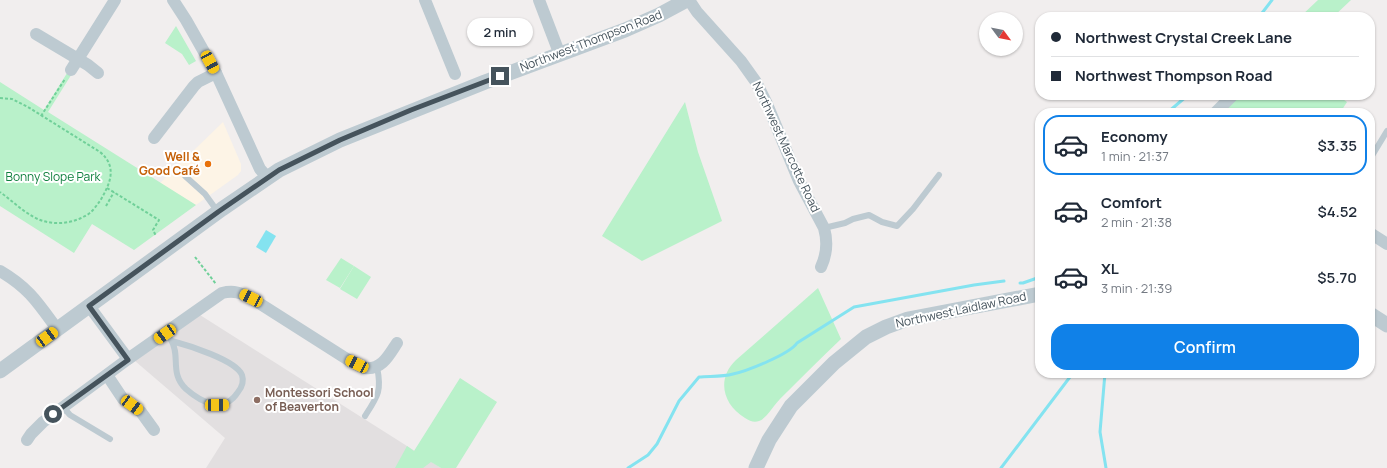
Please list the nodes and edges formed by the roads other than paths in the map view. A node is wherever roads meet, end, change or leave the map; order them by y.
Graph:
1 (115, 0) edge
2 (173, 0) edge
3 (425, 0) edge
4 (539, 0) edge
5 (688, 0) edge
6 (36, 34) dead end
7 (560, 54) junction
8 (74, 64) junction
9 (98, 73) dead end
10 (216, 73) junction
11 (455, 74) dead end
12 (1228, 100) edge
13 (1220, 108) edge
14 (1387, 131) edge
15 (154, 138) dead end
16 (1375, 151) edge
17 (939, 175) dead end
18 (185, 176) dead end
19 (267, 177) junction
20 (218, 212) junction
21 (824, 228) junction
22 (1375, 236) edge
23 (1386, 241) edge
24 (821, 267) dead end
25 (0, 271) edge
26 (1035, 295) edge
27 (89, 306) junction
28 (1375, 317) edge
29 (1387, 325) edge
30 (58, 329) junction
31 (168, 337) junction
32 (397, 343) dead end
33 (128, 360) junction
34 (377, 367) junction
35 (0, 371) edge
36 (107, 375) junction
37 (63, 407) junction
38 (365, 416) dead end
39 (154, 430) dead end
40 (110, 439) dead end
41 (27, 440) dead end
42 (756, 468) edge

1 - 8 street
2 - 10 street
3 - 11 street
4 - 7 street
5 - 7 street, Northwest Thompson Road
5 - 21 street, Northwest Marcotte Road
6 - 8 street
7 - 19 street, Northwest Thompson Road
8 - 9 street
10 - 15 street
10 - 19 street
12 - 13 street
14 - 16 lane
17 - 21 lane
18 - 20 lane
19 - 20 street, Northwest Thompson Road
20 - 27 street, Northwest Thompson Road
21 - 24 street, Northwest Marcotte Road
22 - 23 street
25 - 30 street
26 - 42 street, Northwest Laidlaw Road
27 - 30 street, Northwest Thompson Road
27 - 33 street
28 - 29 street
30 - 35 street, Northwest Thompson Road
31 - 31 lane
31 - 33 street
31 - 34 street
32 - 34 street
33 - 36 street
34 - 38 lane
36 - 37 street
36 - 39 street
37 - 40 lane
37 - 41 street

